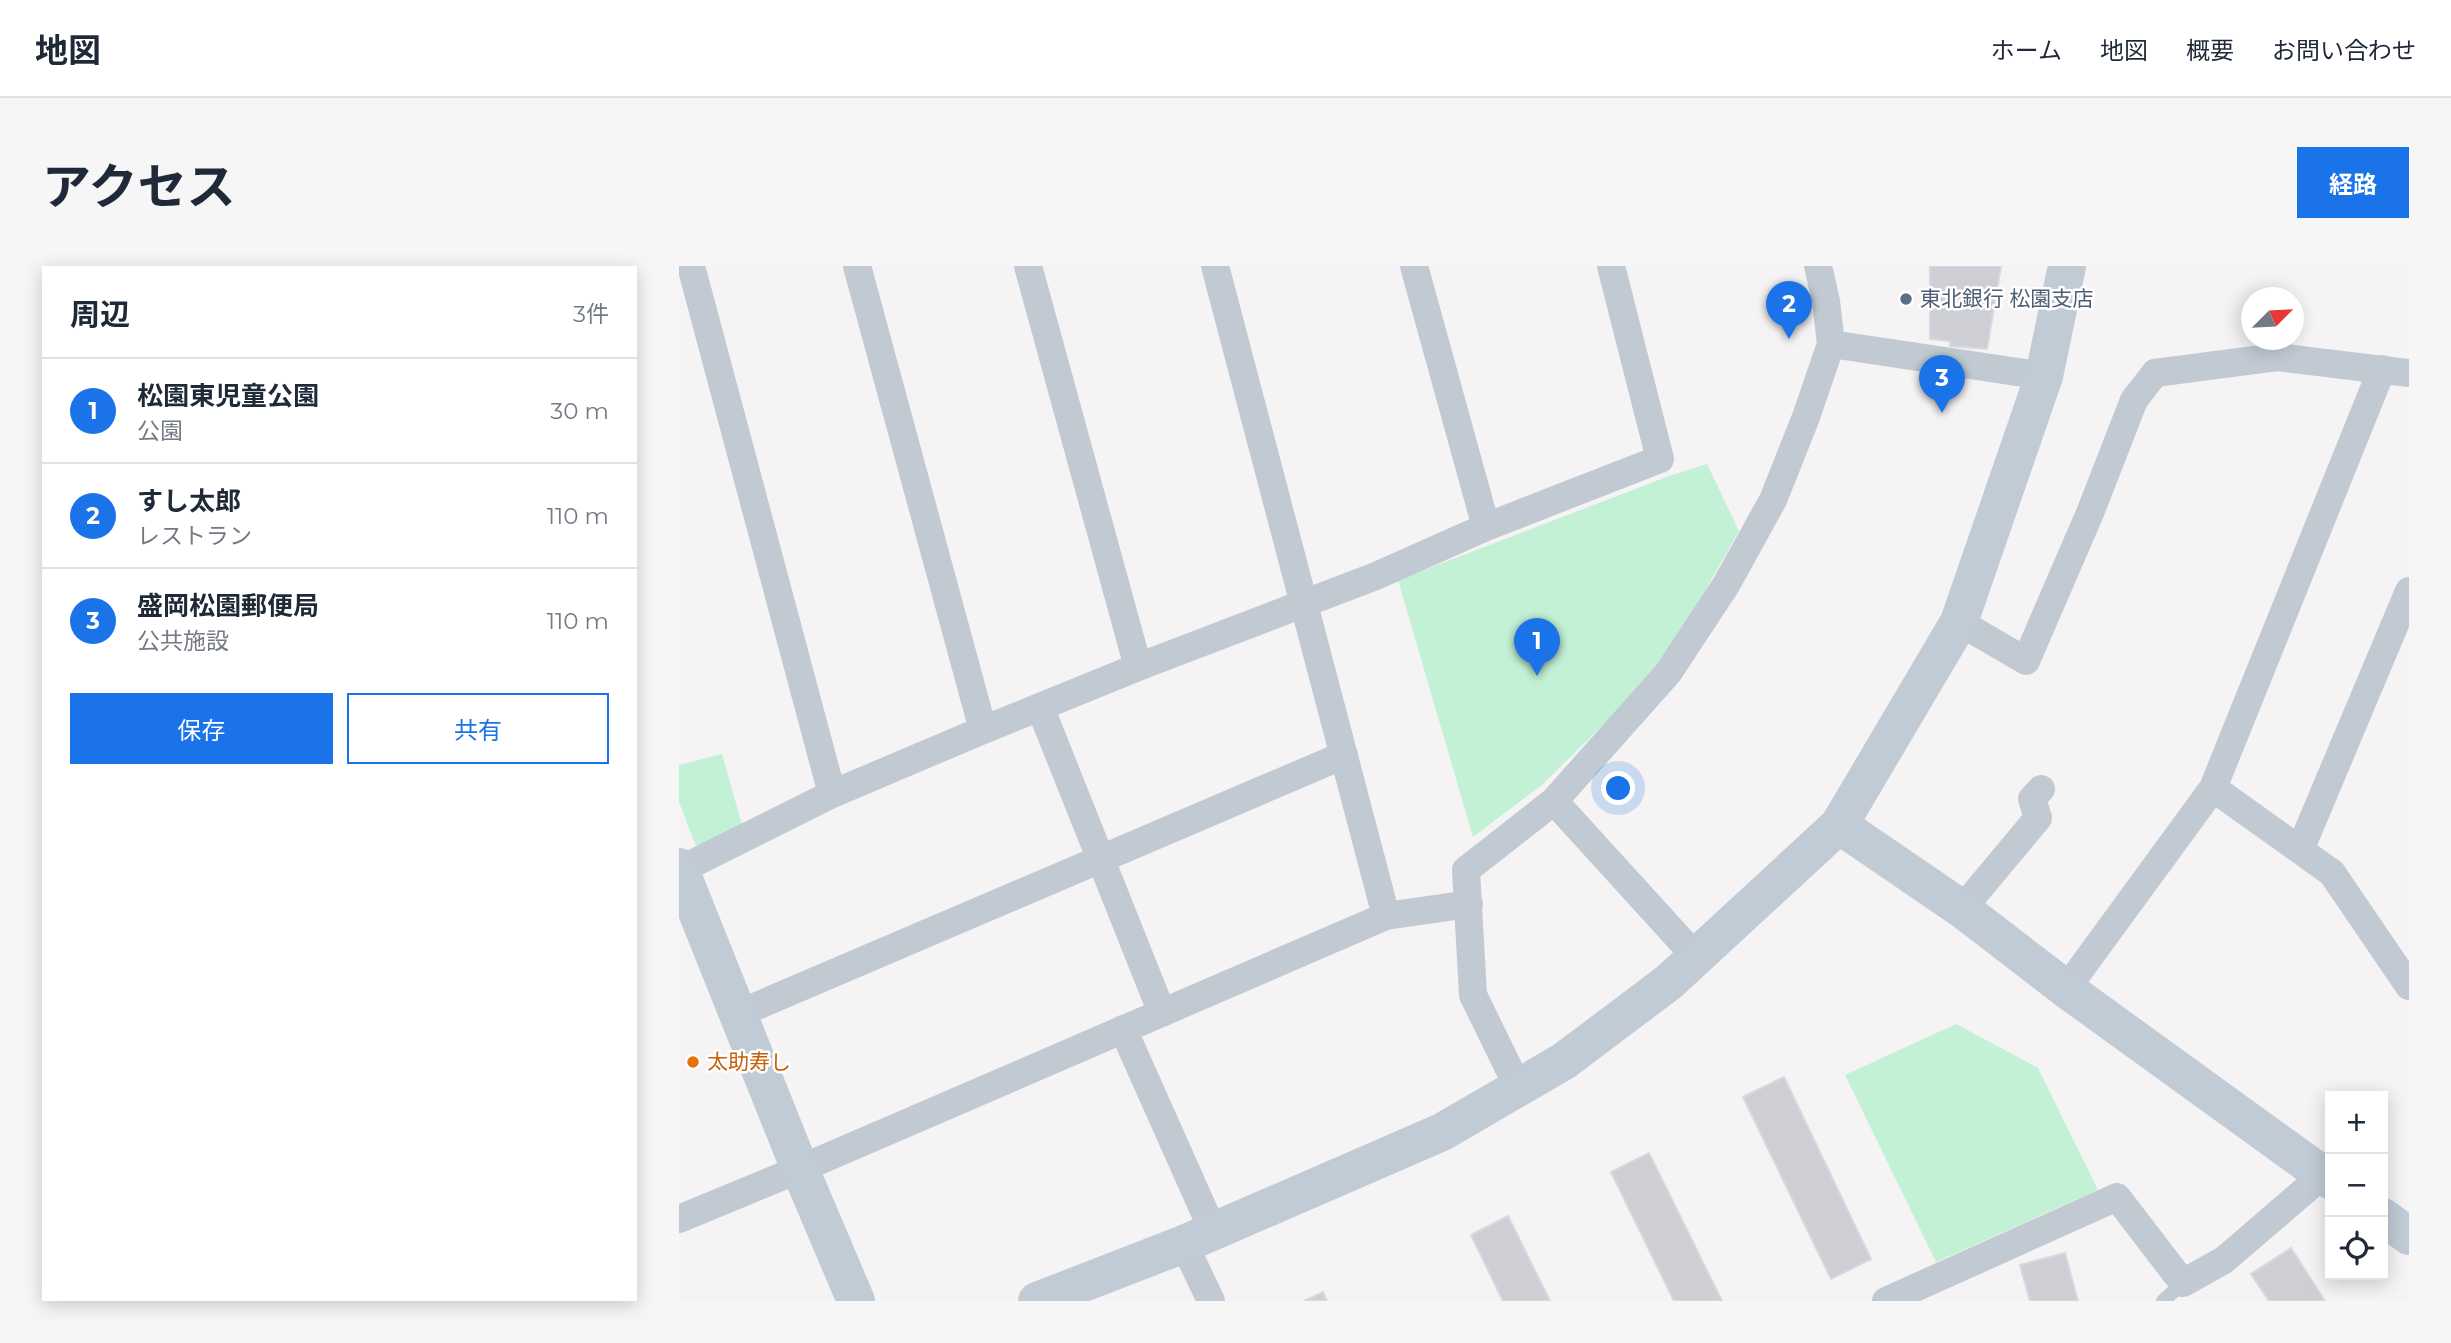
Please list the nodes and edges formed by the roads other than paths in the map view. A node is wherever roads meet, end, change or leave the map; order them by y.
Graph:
1 (691, 266) edge
2 (857, 266) edge
3 (1028, 266) edge
4 (1215, 266) edge
5 (1414, 266) edge
6 (1611, 266) edge
7 (1818, 266) edge
8 (2067, 266) edge
9 (1831, 344) junction
10 (2395, 371) edge
11 (2044, 376) junction
12 (1486, 527) junction
13 (2409, 591) edge
14 (1304, 605) junction
15 (1959, 622) junction
16 (1138, 667) junction
17 (1040, 707) junction
18 (983, 730) junction
19 (1344, 755) junction
20 (2213, 788) junction
21 (2041, 789) dead end
22 (832, 794) junction
23 (1554, 801) junction
24 (1839, 825) junction
25 (2300, 850) junction
26 (1100, 859) junction
27 (680, 868) edge
28 (1469, 904) junction
29 (1962, 909) junction
30 (1386, 916) junction
31 (1696, 957) junction
32 (2409, 986) edge
33 (2066, 989) junction
34 (1162, 1013) junction
35 (738, 1014) junction
36 (1123, 1029) junction
37 (1518, 1087) junction
38 (800, 1170) junction
39 (2325, 1177) edge
40 (2325, 1180) edge
41 (679, 1219) edge
42 (2388, 1221) edge
43 (2409, 1236) edge
44 (1198, 1238) junction
45 (2173, 1292) edge
46 (856, 1301) edge
47 (1037, 1301) edge
48 (1210, 1301) edge
49 (1886, 1301) edge

1 - 22 street
2 - 18 street
3 - 16 street
4 - 14 street
5 - 12 street
6 - 12 street
7 - 9 street
8 - 11 street
9 - 11 street
9 - 23 street
10 - 15 street
10 - 20 street
11 - 15 street
12 - 14 street
13 - 25 street
14 - 16 street
14 - 19 street
15 - 24 street
16 - 17 street
17 - 18 street
17 - 26 street
18 - 22 street
19 - 26 street
19 - 30 street
20 - 25 street
20 - 33 street
21 - 29 street
22 - 27 street
23 - 28 street
23 - 31 street
24 - 29 street
24 - 31 street
25 - 32 street
26 - 34 street
26 - 35 street
27 - 35 street
28 - 30 street
28 - 37 street
29 - 33 street
30 - 34 street
31 - 37 street
33 - 39 street
34 - 36 street
35 - 38 street
36 - 38 street
36 - 44 street
37 - 44 street
38 - 41 street
38 - 46 street
40 - 45 street
42 - 43 street
44 - 47 street
44 - 48 street
45 - 49 street

